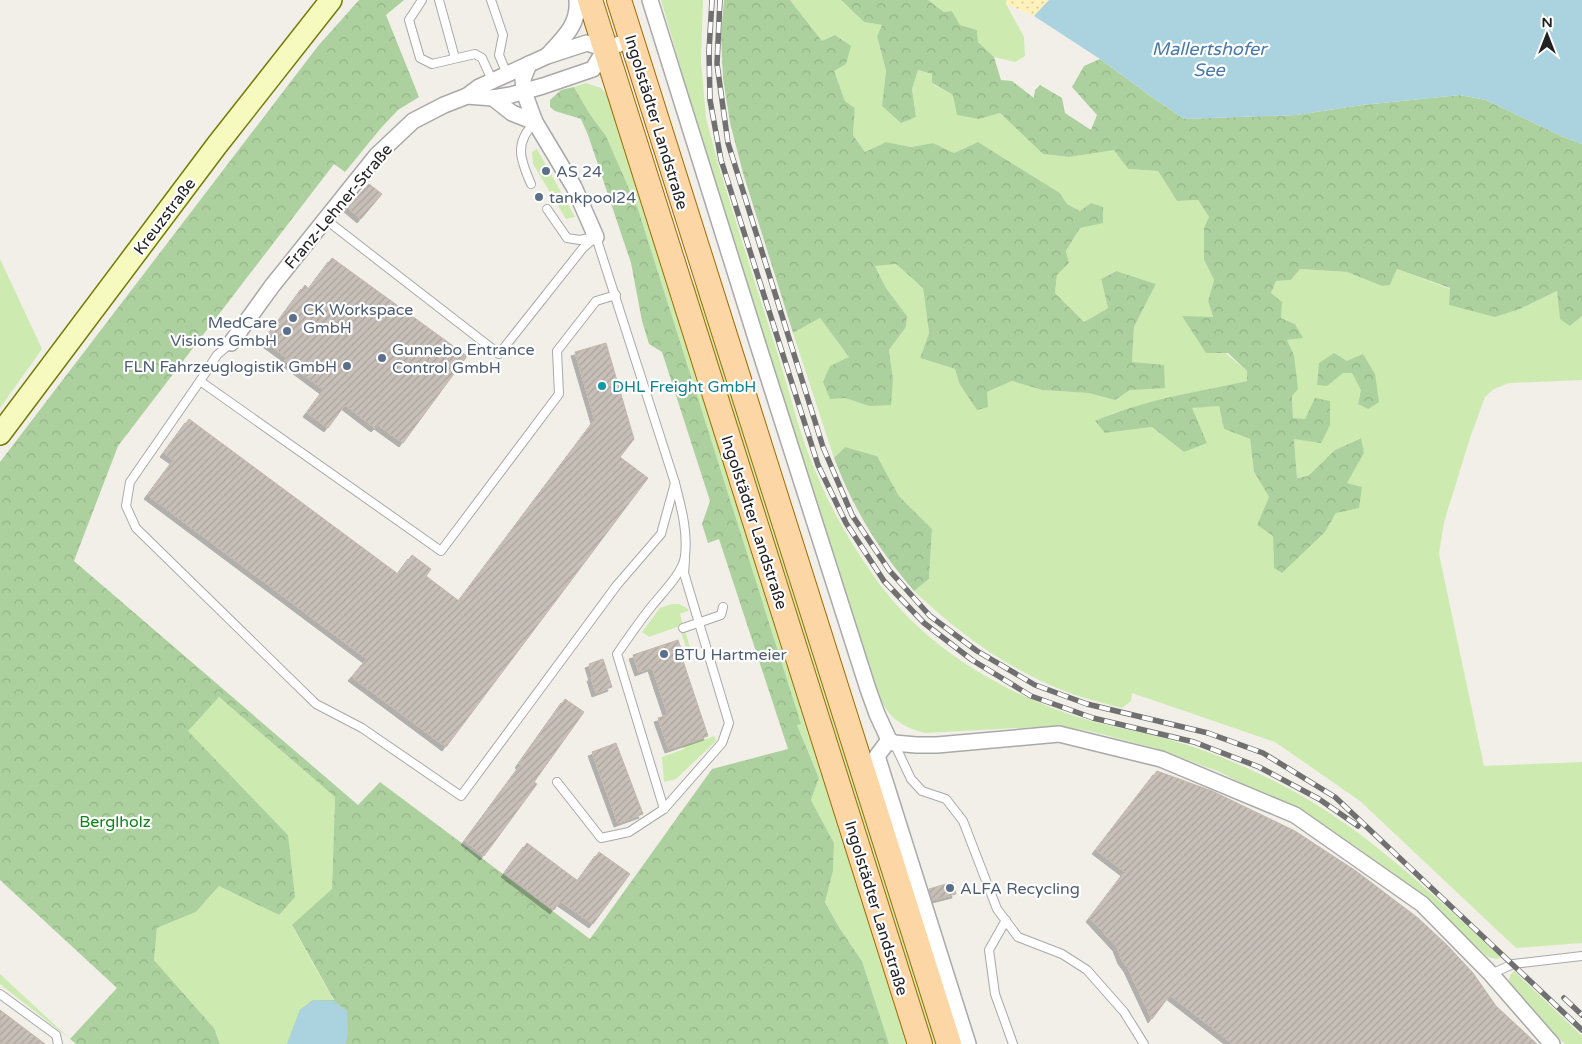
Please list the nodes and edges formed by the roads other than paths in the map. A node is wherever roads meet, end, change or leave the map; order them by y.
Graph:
1 (331, 0) edge
2 (422, 0) edge
3 (439, 0) edge
4 (492, 0) edge
5 (576, 0) edge
6 (590, 0) edge
7 (619, 0) edge
8 (650, 0) edge
9 (631, 40) junction
10 (605, 49) junction
11 (547, 56) junction
12 (455, 58) junction
13 (530, 64) junction
14 (507, 74) junction
15 (492, 80) junction
16 (524, 92) junction
17 (467, 96) junction
18 (493, 98) junction
19 (535, 122) junction
20 (530, 184) dead end
21 (547, 209) dead end
22 (325, 219) junction
23 (596, 236) junction
24 (616, 295) junction
25 (231, 343) joint
26 (200, 381) junction
27 (0, 434) edge
28 (675, 483) junction
29 (685, 558) junction
30 (723, 607) dead end
31 (700, 623) junction
32 (683, 628) dead end
33 (891, 741) junction
34 (557, 782) dead end
35 (664, 809) junction
36 (1006, 920) junction
37 (1582, 956) edge
38 (1490, 974) junction
39 (0, 994) edge
40 (1546, 1041) edge
41 (58, 1044) edge
42 (920, 1044) edge
43 (949, 1044) edge
44 (968, 1044) edge
45 (1014, 1044) edge
46 (1144, 1044) edge

1 - 27 main road, Kreuzstraße
2 - 12 lane
3 - 12 lane
4 - 14 lane
5 - 11 street
6 - 10 main road, Ingolstädter Landstraße
7 - 9 main road, Ingolstädter Landstraße
8 - 33 street, Ingolstädter Landstraße
9 - 10 street, Franz-Lehner-Straße
9 - 43 main road, Ingolstädter Landstraße
10 - 11 street, Franz-Lehner-Straße
10 - 16 street, Franz-Lehner-Straße
10 - 42 main road, Ingolstädter Landstraße
11 - 13 street, Franz-Lehner-Straße
12 - 15 lane
13 - 14 street, Franz-Lehner-Straße
13 - 16 street
14 - 15 street, Franz-Lehner-Straße
15 - 17 street, Franz-Lehner-Straße
15 - 18 street
16 - 18 street, Franz-Lehner-Straße
16 - 19 street
17 - 18 street, Franz-Lehner-Straße
17 - 22 street, Franz-Lehner-Straße
18 - 19 street
19 - 20 lane
19 - 23 street
21 - 23 lane
22 - 23 lane
22 - 25 street, Franz-Lehner-Straße
23 - 24 lane
24 - 26 lane
24 - 28 lane
25 - 26 lane
26 - 28 lane
28 - 29 lane
29 - 31 lane
29 - 35 lane
30 - 31 lane
31 - 32 lane
31 - 35 lane
33 - 36 lane
33 - 38 street
33 - 44 street
34 - 35 lane
36 - 45 lane
36 - 46 lane
37 - 38 lane
38 - 40 street
39 - 41 lane

